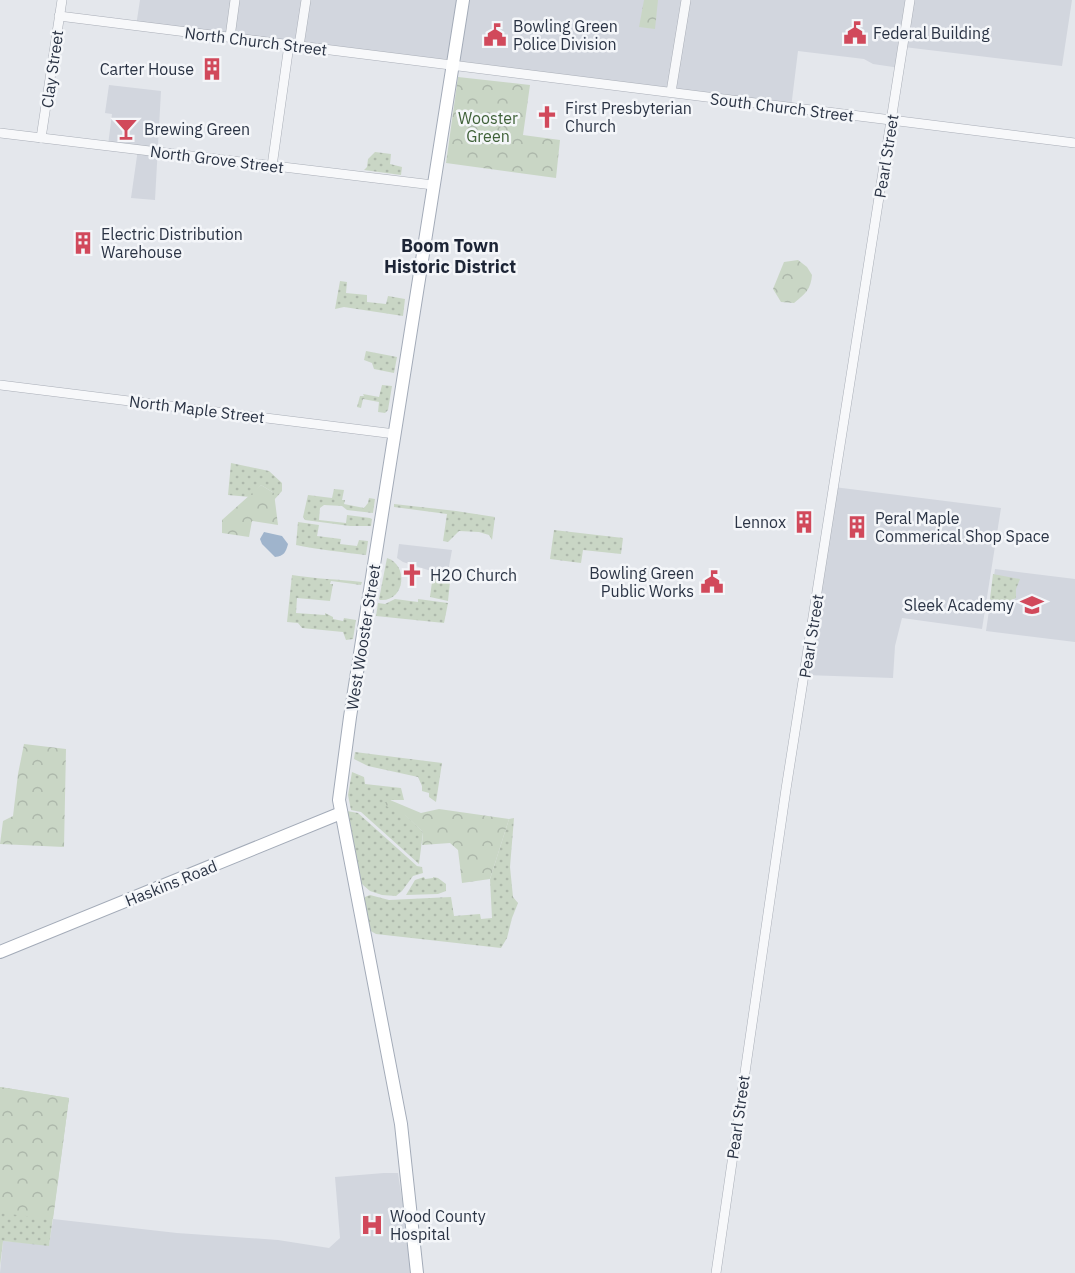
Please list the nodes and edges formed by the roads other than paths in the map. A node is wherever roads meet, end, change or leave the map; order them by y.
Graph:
1 (62, 0) edge
2 (235, 0) edge
3 (306, 0) edge
4 (463, 0) edge
5 (686, 0) edge
6 (910, 0) edge
7 (59, 16) junction
8 (230, 37) junction
9 (294, 45) junction
10 (453, 64) junction
11 (671, 92) junction
12 (891, 121) junction
13 (0, 133) edge
14 (41, 138) junction
15 (1075, 143) edge
16 (272, 166) junction
17 (433, 185) junction
18 (0, 385) edge
19 (395, 434) junction
20 (341, 813) junction
21 (0, 952) edge
22 (417, 1273) edge
23 (716, 1273) edge

1 - 7 street, Clay Street
2 - 8 street
3 - 9 street
4 - 10 main road, West Wooster Street
5 - 11 street
6 - 12 street, Pearl Street
7 - 8 street, North Church Street
7 - 14 street, Clay Street
8 - 9 street, North Church Street
9 - 10 street, North Church Street
9 - 16 street
10 - 11 street, South Church Street
10 - 17 main road, West Wooster Street
11 - 12 street, South Church Street
12 - 15 street, South Church Street
12 - 23 street, Pearl Street
13 - 14 street, North Grove Street
14 - 16 street, North Grove Street
16 - 17 street, North Grove Street
17 - 19 main road, West Wooster Street
18 - 19 street, North Maple Street
19 - 20 main road, West Wooster Street
20 - 21 main road, Haskins Road
20 - 22 main road, West Wooster Street

